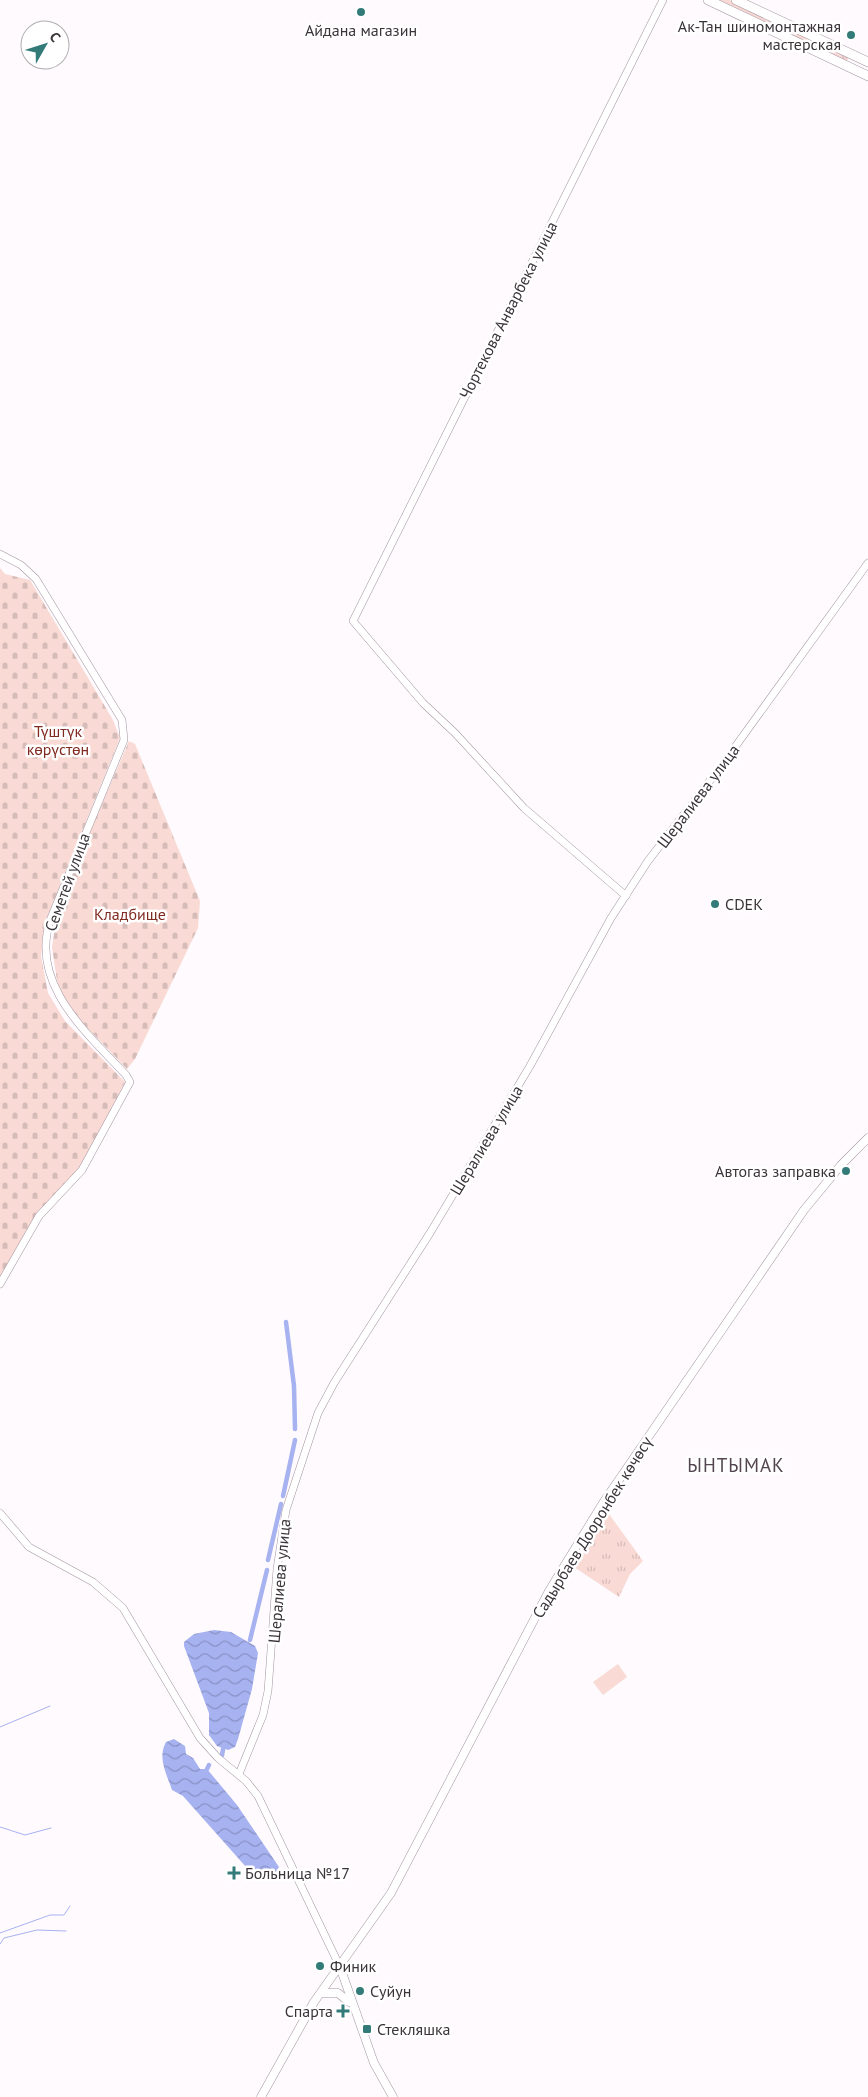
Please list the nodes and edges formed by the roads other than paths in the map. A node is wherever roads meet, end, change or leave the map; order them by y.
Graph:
1 (663, 0) edge
2 (708, 0) edge
3 (736, 0) edge
4 (868, 62) edge
5 (868, 76) edge
6 (0, 554) edge
7 (868, 563) edge
8 (626, 896) junction
9 (868, 1138) edge
10 (0, 1284) edge
11 (0, 1513) edge
12 (239, 1774) junction
13 (340, 1967) junction
14 (321, 1993) junction
15 (352, 2006) junction
16 (261, 2097) edge
17 (393, 2097) edge

1 - 8 street, Чортекова Анварбека улица
2 - 5 main road
3 - 4 main road
6 - 10 street, Семетей улица
7 - 8 street, Шералиева улица
8 - 12 street, Шералиева улица
9 - 13 main road, Садырбаев Дооронбек көчөсү
11 - 12 street
12 - 13 street
13 - 14 main road, Садырбаев Дооронбек көчөсү
13 - 15 main road
14 - 15 main road
14 - 16 main road, Садырбаев Дооронбек көчөсү
15 - 17 main road

